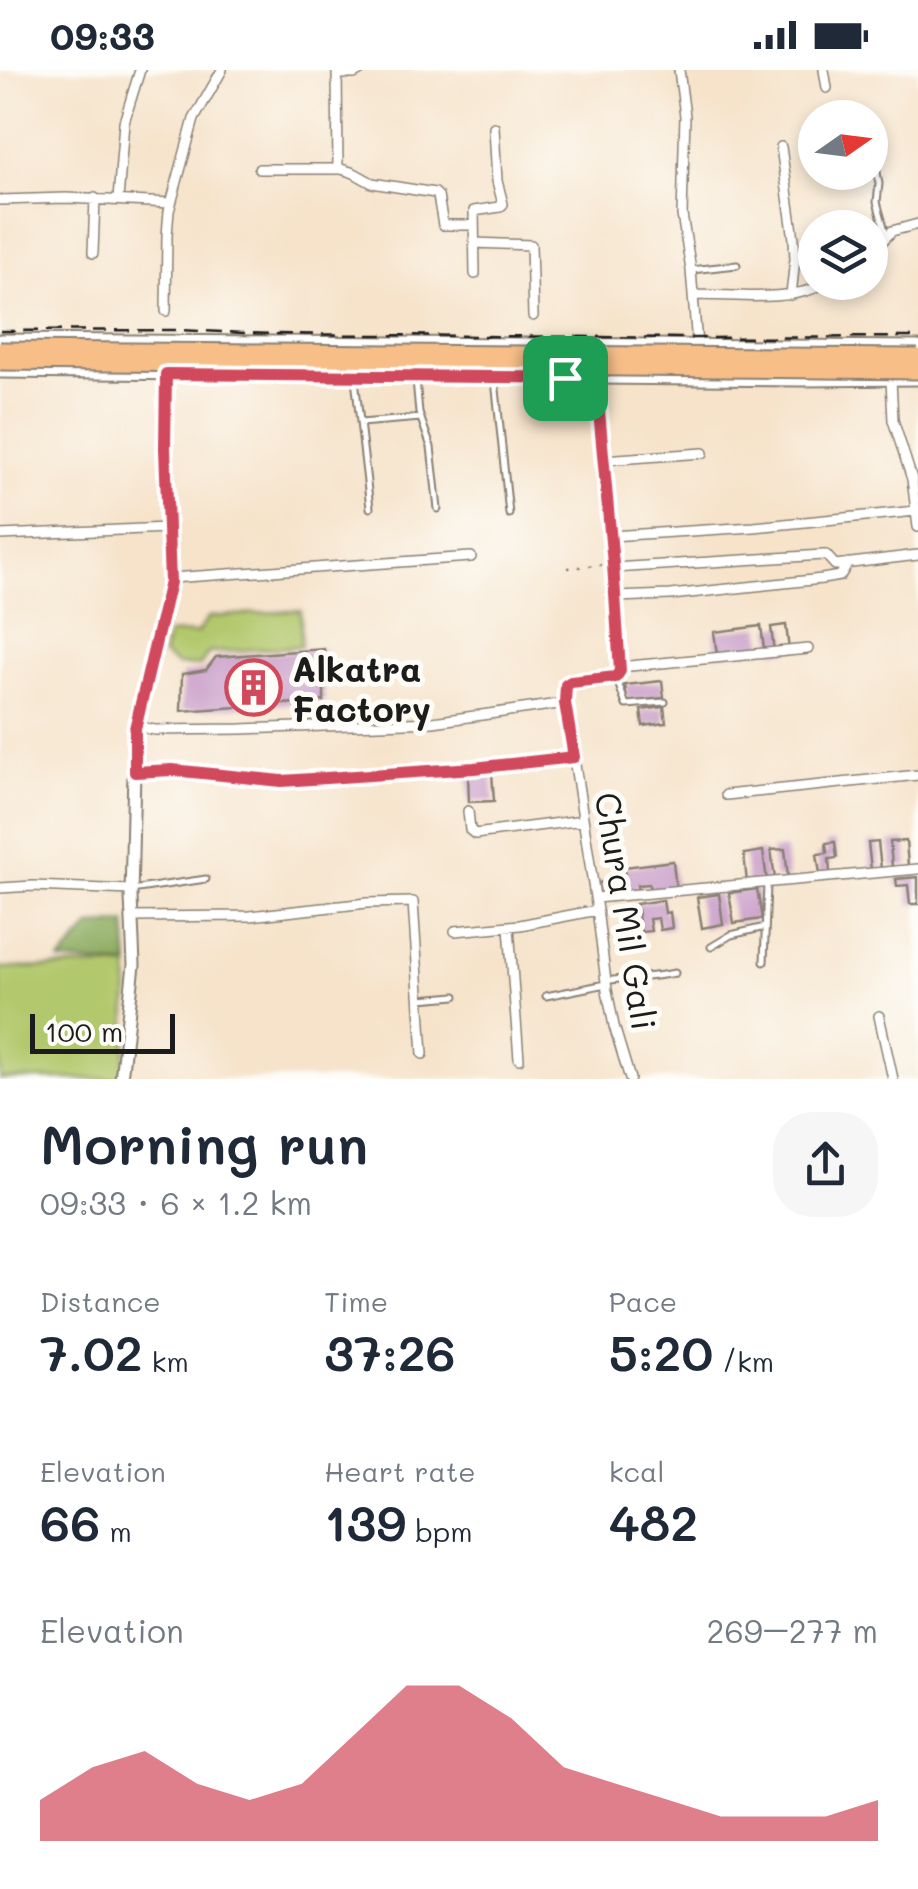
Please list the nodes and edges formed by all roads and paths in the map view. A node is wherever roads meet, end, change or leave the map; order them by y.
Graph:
1 (140, 70) edge
2 (222, 70) edge
3 (361, 70) edge
4 (679, 70) edge
5 (824, 70) edge
6 (832, 70) edge
7 (337, 72) edge
8 (827, 88) dead end
9 (494, 127) dead end
10 (781, 147) dead end
11 (259, 169) dead end
12 (339, 169) junction
13 (96, 198) junction
14 (0, 200) edge
15 (118, 200) junction
16 (171, 203) junction
17 (918, 224) edge
18 (474, 225) junction
19 (888, 233) edge
20 (474, 243) junction
21 (92, 253) dead end
22 (738, 265) dead end
23 (691, 270) junction
24 (475, 274) dead end
25 (694, 294) junction
26 (798, 294) edge
27 (792, 295) junction
28 (166, 311) dead end
29 (533, 316) dead end
30 (0, 340) edge
31 (99, 340) junction
32 (566, 345) junction
33 (697, 346) junction
34 (839, 346) junction
35 (918, 347) edge
36 (0, 350) edge
37 (918, 357) edge
38 (0, 362) edge
39 (918, 370) edge
40 (0, 372) edge
41 (99, 373) junction
42 (166, 374) junction
43 (355, 376) junction
44 (416, 376) junction
45 (495, 377) junction
46 (565, 378) junction
47 (596, 378) junction
48 (890, 379) junction
49 (918, 379) edge
50 (839, 380) junction
51 (421, 418) junction
52 (360, 423) junction
53 (704, 453) dead end
54 (602, 460) junction
55 (370, 508) dead end
56 (438, 509) dead end
57 (916, 511) edge
58 (510, 514) dead end
59 (918, 527) edge
60 (168, 528) junction
61 (0, 535) edge
62 (610, 536) junction
63 (918, 555) edge
64 (470, 557) dead end
65 (848, 564) junction
66 (613, 566) junction
67 (568, 568) dead end
68 (170, 578) junction
69 (615, 597) junction
70 (808, 650) dead end
71 (618, 672) junction
72 (666, 702) dead end
73 (565, 703) junction
74 (136, 726) junction
75 (574, 757) junction
76 (135, 772) junction
77 (918, 776) edge
78 (726, 796) dead end
79 (468, 811) dead end
80 (583, 820) junction
81 (918, 869) edge
82 (206, 879) dead end
83 (767, 882) junction
84 (0, 888) edge
85 (131, 890) junction
86 (595, 898) junction
87 (597, 910) junction
88 (132, 916) junction
89 (509, 926) junction
90 (765, 927) junction
91 (455, 931) dead end
92 (712, 947) dead end
93 (764, 962) dead end
94 (675, 973) dead end
95 (606, 982) junction
96 (456, 996) dead end
97 (546, 996) dead end
98 (420, 999) junction
99 (880, 1016) dead end
100 (423, 1054) dead end
101 (518, 1059) dead end
102 (121, 1079) edge
103 (630, 1079) edge
104 (894, 1079) edge

1 - 15 street
2 - 16 street
3 - 7 street
4 - 23 street
5 - 6 street
5 - 8 street
7 - 12 street
9 - 18 street
10 - 27 street
11 - 12 street
12 - 18 street
13 - 14 street
13 - 15 street
13 - 21 street
15 - 16 street
16 - 28 street
17 - 19 street
18 - 20 street
20 - 24 street
20 - 29 street
22 - 23 lane
23 - 25 street
25 - 27 street
25 - 33 street
26 - 27 street
30 - 31 street
31 - 32 street
31 - 41 street
32 - 33 street
32 - 46 street
33 - 34 street
34 - 35 street
34 - 50 street
36 - 37 highway, bridge
38 - 39 highway, bridge
40 - 41 street
41 - 42 street
42 - 43 street
42 - 60 street
43 - 44 street
43 - 52 lane
44 - 45 street
44 - 51 lane
45 - 46 street
45 - 58 lane
46 - 47 street
47 - 50 street
47 - 54 street
48 - 49 street
48 - 50 street
48 - 57 street
51 - 52 lane
51 - 56 lane
52 - 55 lane
53 - 54 street
54 - 62 street
57 - 59 street
57 - 62 street
60 - 61 street
60 - 68 street
62 - 66 street
63 - 65 street
64 - 68 street
65 - 66 street
65 - 69 street
66 - 67 path
66 - 69 street
68 - 74 street
69 - 71 street
70 - 71 street
71 - 72 lane
71 - 73 street
73 - 74 street
73 - 75 street, Chura Mil Gali
74 - 76 street
75 - 76 street
75 - 80 street, Chura Mil Gali
76 - 85 street
77 - 78 street
79 - 80 street
80 - 86 street, Chura Mil Gali
81 - 83 street
82 - 85 lane
83 - 86 street
83 - 90 lane
84 - 85 street
85 - 88 street
86 - 87 street, Chura Mil Gali
87 - 89 street
87 - 95 street, Chura Mil Gali
88 - 98 street
88 - 102 street
89 - 91 street
89 - 101 street
90 - 92 lane
90 - 93 lane
94 - 95 lane
95 - 97 lane
95 - 103 street, Chura Mil Gali
96 - 98 lane
98 - 100 street
99 - 104 street

